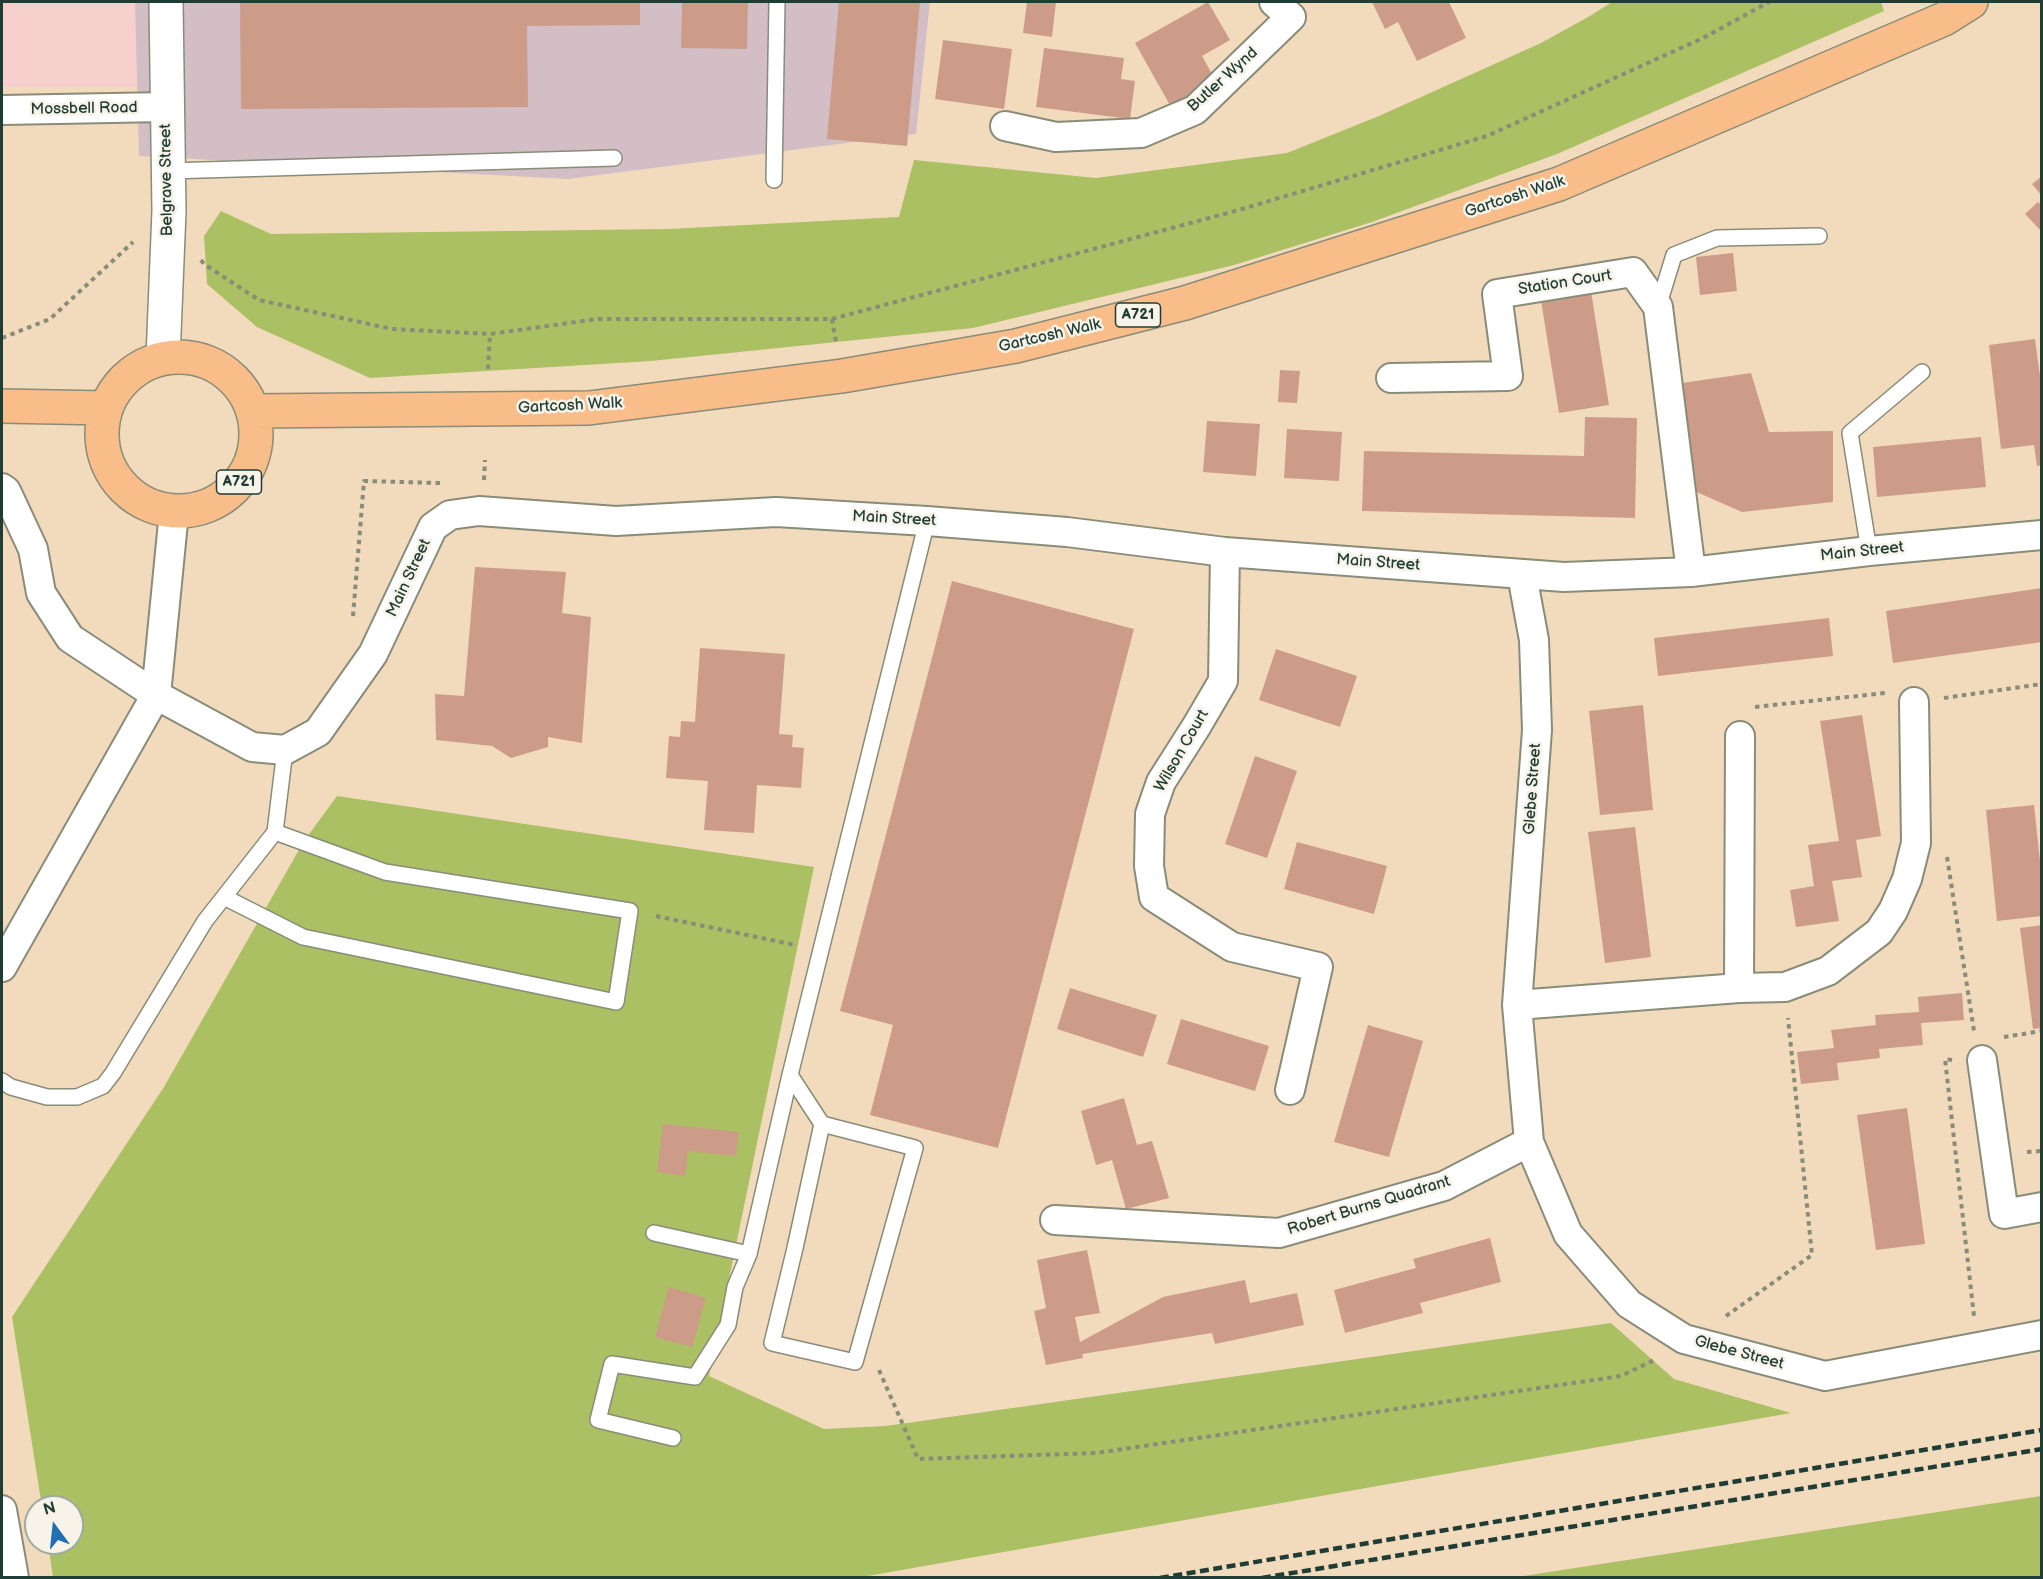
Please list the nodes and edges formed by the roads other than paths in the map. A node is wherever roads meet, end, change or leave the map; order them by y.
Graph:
1 (166, 2) edge
2 (777, 2) edge
3 (1971, 2) edge
4 (1283, 9) edge
5 (166, 107) junction
6 (2, 110) edge
7 (1005, 126) dead end
8 (614, 158) dead end
9 (168, 171) junction
10 (774, 180) dead end
11 (1819, 236) dead end
12 (1658, 307) junction
13 (163, 358) junction
14 (1922, 372) dead end
15 (1390, 378) dead end
16 (2, 406) edge
17 (106, 408) junction
18 (254, 411) junction
19 (2, 488) edge
20 (174, 512) junction
21 (927, 521) junction
22 (2042, 535) edge
23 (1869, 551) junction
24 (1225, 552) junction
25 (1691, 572) junction
26 (1522, 575) junction
27 (156, 695) junction
28 (1914, 702) road end
29 (1740, 736) road end
30 (285, 750) junction
31 (275, 832) junction
32 (224, 897) junction
33 (2, 967) edge
34 (1739, 988) junction
35 (1517, 1005) junction
36 (1979, 1050) road end
37 (790, 1076) junction
38 (6, 1084) edge
39 (1290, 1090) dead end
40 (822, 1124) junction
41 (1529, 1142) junction
42 (2042, 1207) edge
43 (1055, 1220) dead end
44 (654, 1233) dead end
45 (749, 1254) junction
46 (2042, 1335) edge
47 (673, 1438) dead end
48 (2, 1510) edge
49 (14, 1578) edge

1 - 5 street, Belgrave Street
2 - 10 lane
3 - 18 main road, Gartcosh Walk / A721
4 - 7 street, Butler Wynd
5 - 6 street, Mossbell Road
5 - 9 street, Belgrave Street
8 - 9 lane
9 - 13 street, Belgrave Street
11 - 12 lane
12 - 15 street, Station Court
12 - 25 street, Station Court
13 - 17 main road, A721
13 - 18 main road, A721
14 - 23 lane
16 - 17 main road
17 - 20 main road, A721
18 - 20 main road, A721
19 - 27 street
20 - 27 street
21 - 24 street, Main Street
21 - 30 street, Main Street
21 - 37 lane
22 - 23 street, Main Street
23 - 25 street, Main Street
24 - 26 street, Main Street
24 - 39 street, Wilson Court
25 - 26 street, Main Street
26 - 35 street, Glebe Street
27 - 30 street
27 - 33 street
28 - 34 street
29 - 34 street
30 - 31 lane
31 - 32 lane
31 - 32 lane
32 - 38 lane
34 - 35 street
35 - 41 street, Glebe Street
36 - 42 street
37 - 40 lane
37 - 45 lane
40 - 40 lane
41 - 43 street, Robert Burns Quadrant
41 - 46 street, Glebe Street
44 - 45 lane
45 - 47 lane
48 - 49 street

